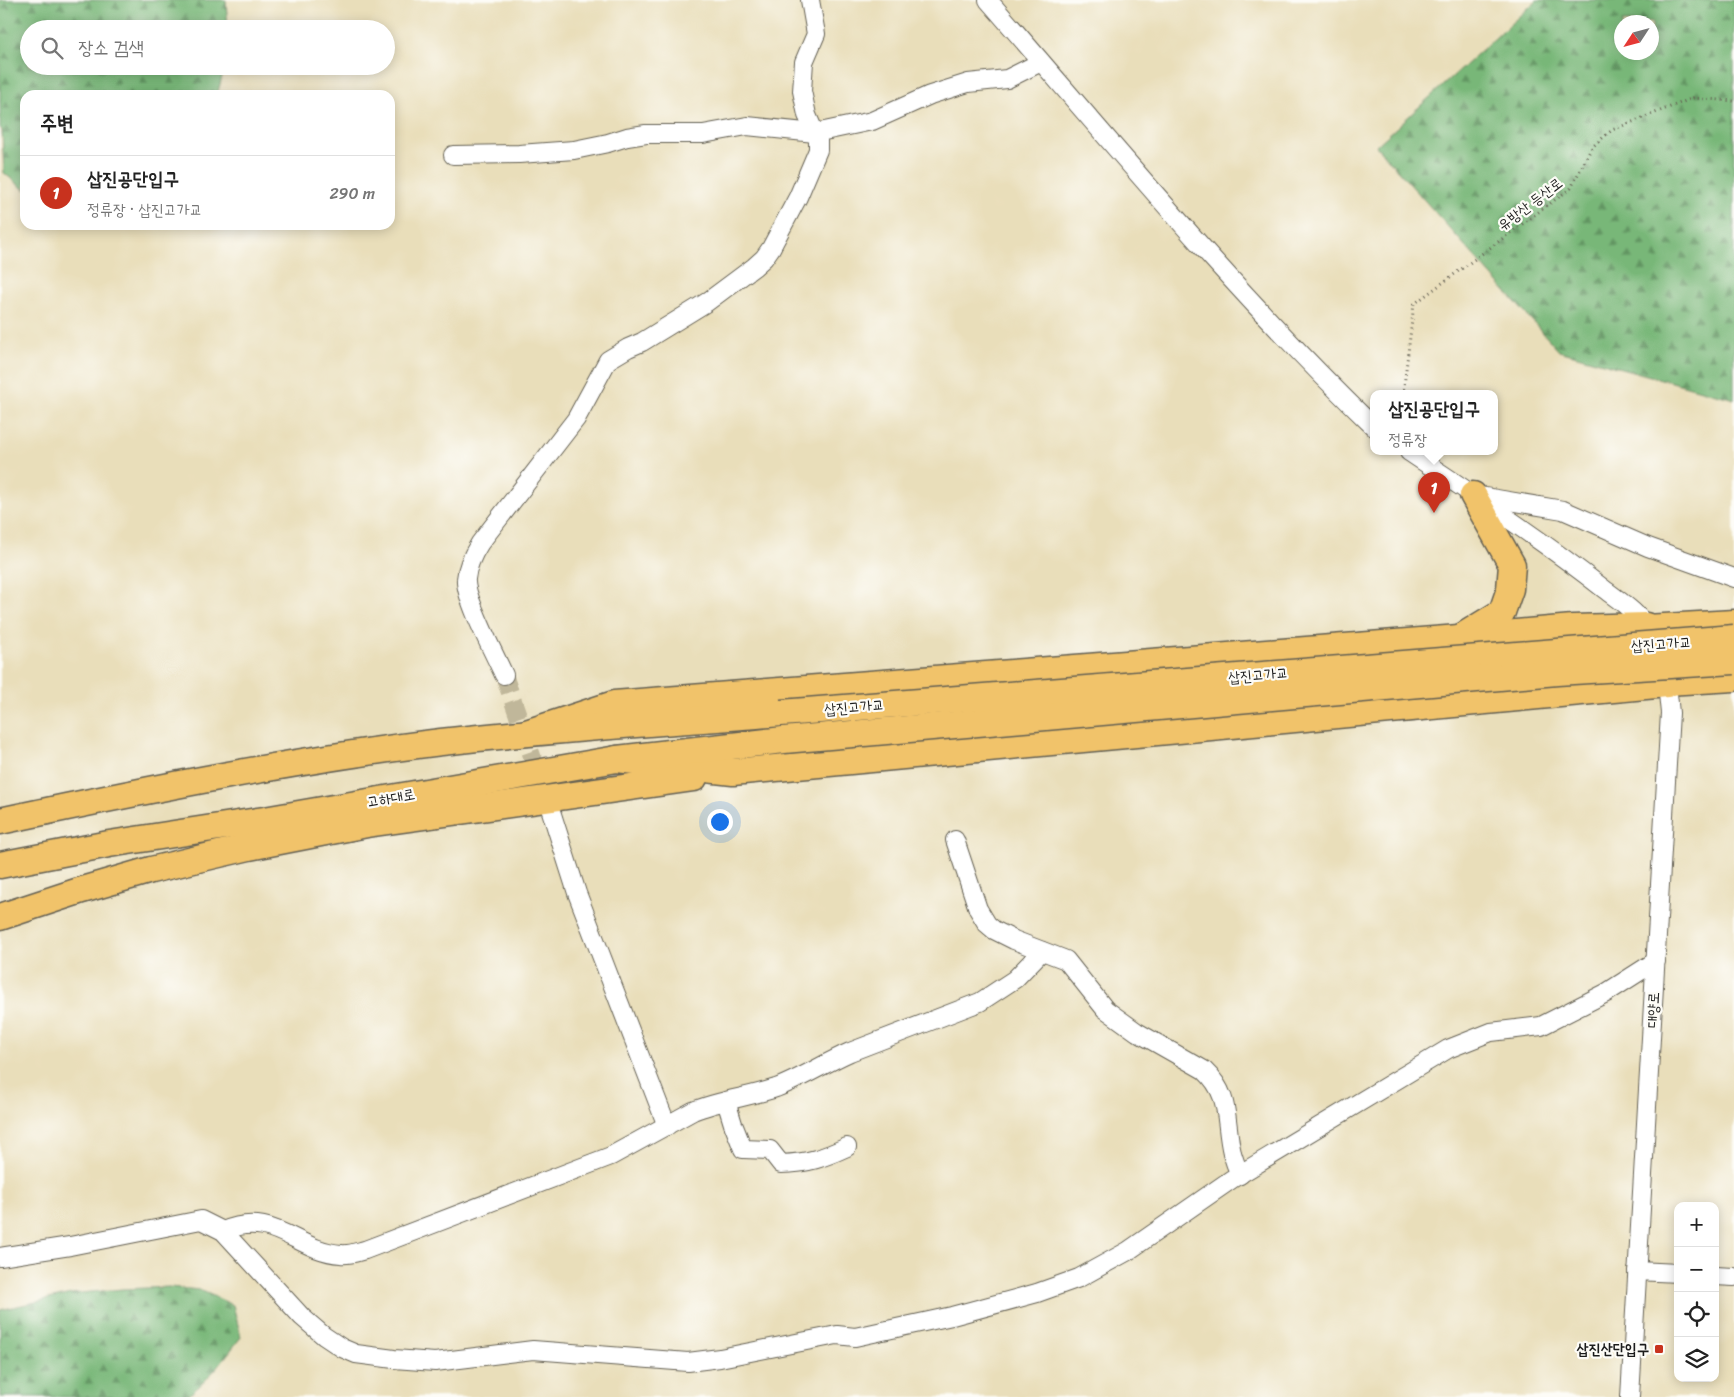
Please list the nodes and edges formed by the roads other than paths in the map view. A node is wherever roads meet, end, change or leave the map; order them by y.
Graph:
1 (810, 0) edge
2 (988, 0) edge
3 (1041, 62) junction
4 (815, 134) junction
5 (453, 155) dead end
6 (1370, 423) edge
7 (1413, 455) edge
8 (1473, 496) junction
9 (1734, 578) edge
10 (1734, 620) edge
11 (1646, 626) junction
12 (1459, 638) junction
13 (1734, 638) edge
14 (1734, 661) edge
15 (504, 675) tunnel mouth
16 (1734, 680) edge
17 (1667, 684) junction
18 (526, 734) junction
19 (784, 740) joint
20 (617, 760) junction
21 (734, 772) junction
22 (550, 808) tunnel mouth
23 (0, 821) edge
24 (955, 840) dead end
25 (0, 865) edge
26 (0, 917) edge
27 (1042, 951) junction
28 (1656, 961) junction
29 (726, 1101) junction
30 (667, 1126) junction
31 (847, 1147) dead end
32 (1240, 1175) junction
33 (223, 1231) junction
34 (0, 1258) edge
35 (1637, 1271) junction
36 (1674, 1274) edge
37 (1719, 1276) edge
38 (1734, 1277) edge
39 (1630, 1397) edge

1 - 4 street
2 - 3 street
3 - 4 street
3 - 6 street
4 - 5 street
4 - 15 street
7 - 8 street
8 - 9 street
8 - 11 street
8 - 12 highway
10 - 11 main road
11 - 12 highway
11 - 17 street, 대양로
12 - 18 highway
13 - 18 highway, 삽진고가교, bridge
14 - 19 highway, 삽진고가교, bridge
16 - 17 main road
17 - 21 highway
17 - 28 street, 대양로
18 - 23 highway
19 - 20 highway, 고하대로
20 - 21 highway
20 - 25 highway, 고하대로
21 - 26 highway
22 - 30 street
24 - 27 street
27 - 29 street
27 - 32 street
28 - 32 street
28 - 35 street, 대양로
29 - 30 street
29 - 31 street
30 - 33 street
32 - 33 street
33 - 34 street
35 - 36 street
35 - 39 street, 대양로
37 - 38 street

